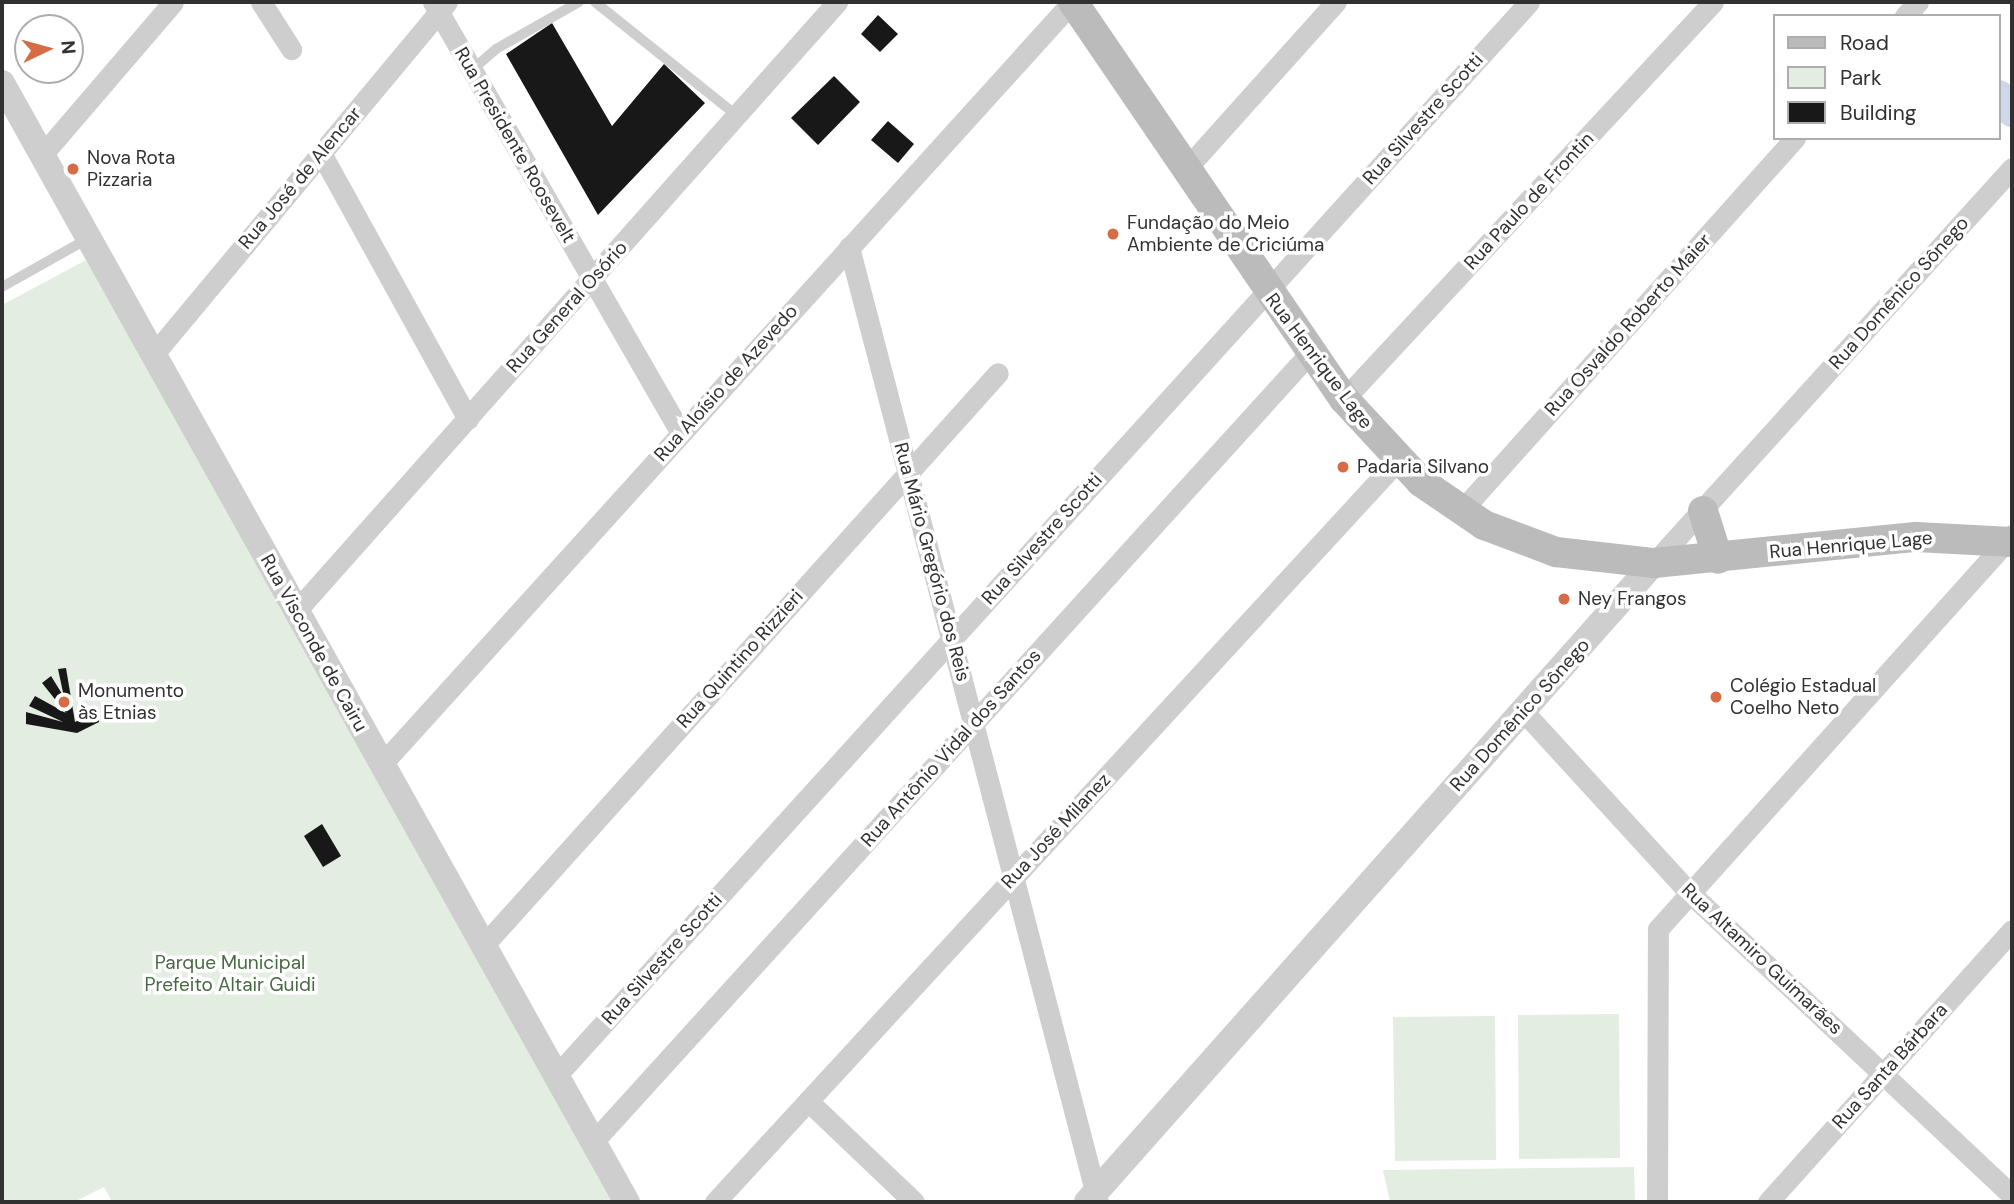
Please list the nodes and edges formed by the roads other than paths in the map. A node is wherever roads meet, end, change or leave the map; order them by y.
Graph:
1 (173, 2) edge
2 (261, 2) edge
3 (579, 2) edge
4 (595, 2) edge
5 (837, 2) edge
6 (1336, 2) edge
7 (1529, 2) edge
8 (1713, 2) edge
9 (440, 5) edge
10 (1080, 5) edge
11 (291, 49) dead end
12 (472, 70) junction
13 (2, 83) edge
14 (736, 115) junction
15 (1793, 140) edge
16 (321, 153) junction
17 (43, 155) junction
18 (2012, 168) edge
19 (1185, 170) junction
20 (89, 238) junction
21 (849, 247) junction
22 (592, 278) junction
23 (2, 287) edge
24 (1266, 292) junction
25 (1309, 354) junction
26 (153, 355) junction
27 (998, 373) dead end
28 (1344, 399) junction
29 (468, 419) junction
30 (681, 433) junction
31 (1398, 460) junction
32 (908, 472) junction
33 (1461, 511) junction
34 (1703, 511) junction
35 (2011, 539) edge
36 (1718, 559) junction
37 (1654, 563) junction
38 (296, 611) junction
39 (953, 638) junction
40 (1523, 711) junction
41 (973, 724) junction
42 (381, 765) junction
43 (1014, 877) junction
44 (1690, 892) junction
45 (2012, 930) edge
46 (483, 946) junction
47 (1884, 1074) junction
48 (556, 1076) junction
49 (808, 1101) junction
50 (593, 1142) junction
51 (2012, 1195) edge
52 (1094, 1199) edge
53 (627, 1202) edge
54 (715, 1202) edge
55 (914, 1202) edge
56 (1657, 1202) edge
57 (1768, 1202) edge

1 - 17 street
2 - 11 street
3 - 12 lane
4 - 14 lane
5 - 14 street, Rua General Osório
6 - 19 street
7 - 24 street, Rua Silvestre Scotti
8 - 28 street, Rua Paulo de Frontin
9 - 12 street, Rua Presidente Roosevelt
9 - 16 street, Rua José de Alencar
10 - 19 main road, Rua Henrique Lage
10 - 21 street, Rua Aloísio de Azevedo
12 - 22 street, Rua Presidente Roosevelt
13 - 17 street, Rua Visconde de Cairu
14 - 22 street, Rua General Osório
15 - 33 street, Rua Osvaldo Roberto Maier
16 - 26 street, Rua José de Alencar
16 - 29 street
17 - 20 street, Rua Visconde de Cairu
18 - 34 street, Rua Domênico Sônego
19 - 24 main road, Rua Henrique Lage
20 - 23 lane
20 - 26 street, Rua Visconde de Cairu
21 - 30 street, Rua Aloísio de Azevedo
21 - 32 street, Rua Mário Gregório dos Reis
22 - 29 street, Rua General Osório
22 - 30 street, Rua Presidente Roosevelt
24 - 25 main road, Rua Henrique Lage
24 - 39 street, Rua Silvestre Scotti
25 - 28 main road, Rua Henrique Lage
25 - 41 street, Rua Antônio Vidal dos Santos
26 - 38 street, Rua Visconde de Cairu
27 - 32 street, Rua Quintino Rizzieri
28 - 31 main road, Rua Henrique Lage
29 - 38 street, Rua General Osório
30 - 42 street, Rua Aloísio de Azevedo
31 - 33 main road, Rua Henrique Lage
31 - 43 street, Rua José Milanez
32 - 39 street, Rua Mário Gregório dos Reis
32 - 46 street, Rua Quintino Rizzieri
33 - 37 main road, Rua Henrique Lage
34 - 36 main road
34 - 37 street, Rua Domênico Sônego
35 - 36 main road, Rua Henrique Lage
35 - 44 street
36 - 37 main road, Rua Henrique Lage
37 - 40 street, Rua Domênico Sônego
38 - 42 street, Rua Visconde de Cairu
39 - 41 street, Rua Mário Gregório dos Reis
39 - 48 street, Rua Silvestre Scotti
40 - 44 street, Rua Altamiro Guimarães
40 - 52 street, Rua Domênico Sônego
41 - 43 street, Rua Mário Gregório dos Reis
41 - 50 street, Rua Antônio Vidal dos Santos
42 - 46 street, Rua Visconde de Cairu
43 - 49 street, Rua José Milanez
43 - 52 street, Rua Mário Gregório dos Reis
44 - 47 street, Rua Altamiro Guimarães
44 - 56 street
45 - 47 street, Rua Santa Bárbara
46 - 48 street, Rua Visconde de Cairu
47 - 51 street, Rua Altamiro Guimarães
47 - 57 street, Rua Santa Bárbara
48 - 50 street, Rua Visconde de Cairu
49 - 54 street, Rua José Milanez
49 - 55 street
50 - 53 street, Rua Visconde de Cairu

